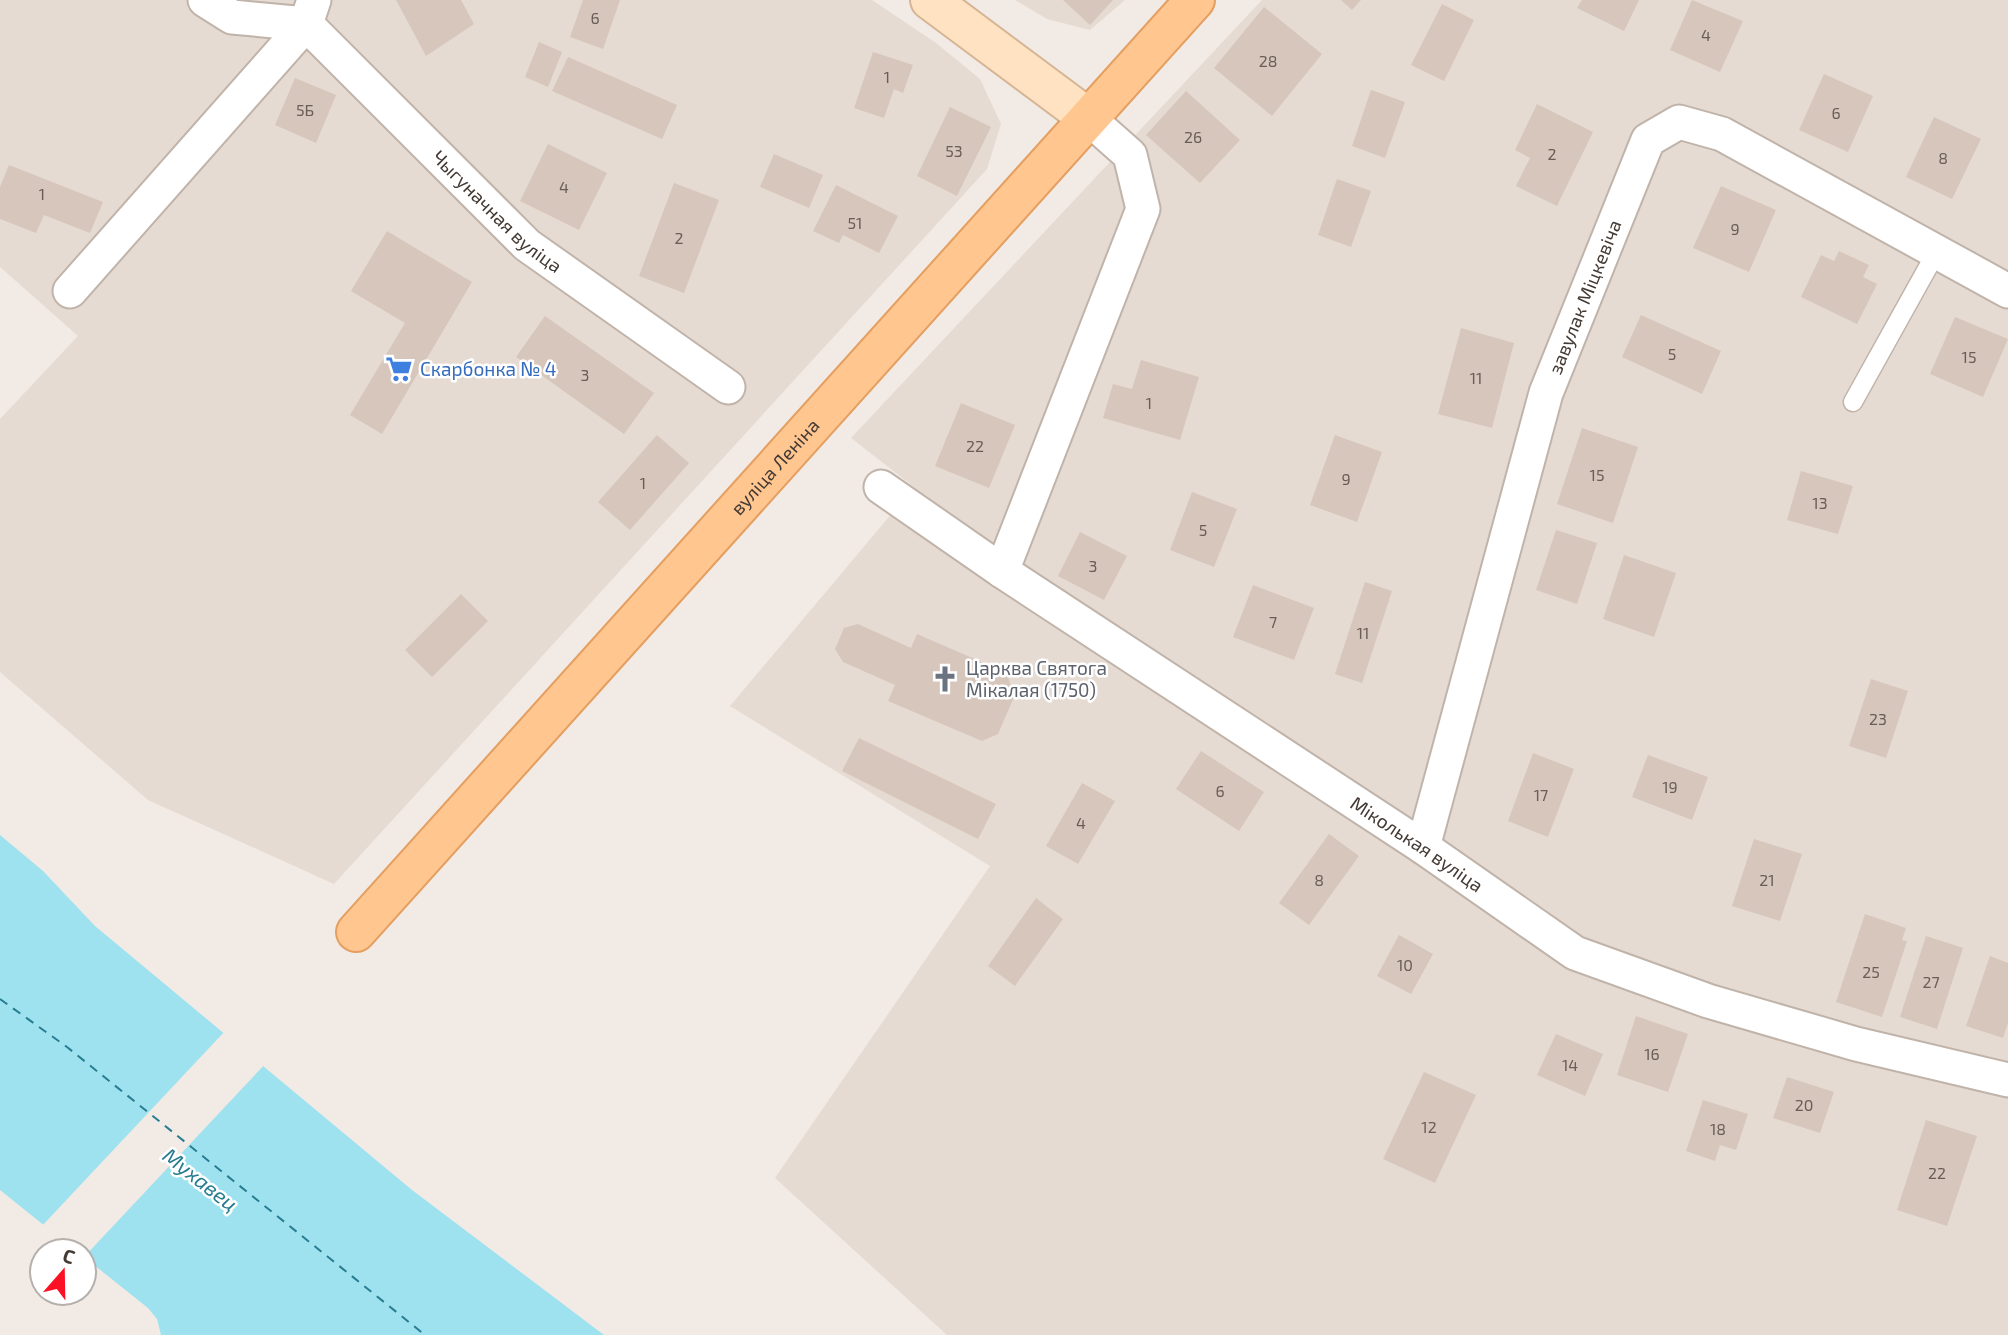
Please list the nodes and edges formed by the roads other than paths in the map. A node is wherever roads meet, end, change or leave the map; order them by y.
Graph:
1 (205, 0) edge
2 (930, 0) edge
3 (1195, 0) edge
4 (310, 12) edge
5 (1087, 117) junction
6 (1937, 251) junction
7 (70, 291) dead end
8 (2008, 291) edge
9 (728, 387) dead end
10 (1853, 402) dead end
11 (881, 487) dead end
12 (1002, 571) junction
13 (1423, 846) junction
14 (356, 932) dead end
15 (2008, 1080) edge

1 - 4 street
2 - 5 main road
3 - 5 main road, вуліца Леніна
4 - 7 street
4 - 9 street, Чыгуначная вуліца
5 - 12 street
5 - 14 main road, вуліца Леніна
6 - 8 street, завулак Міцкевіча
6 - 10 lane
6 - 13 street, завулак Міцкевіча
11 - 12 street, Міколькая вуліца
12 - 13 street, Міколькая вуліца
13 - 15 street, Міколькая вуліца

